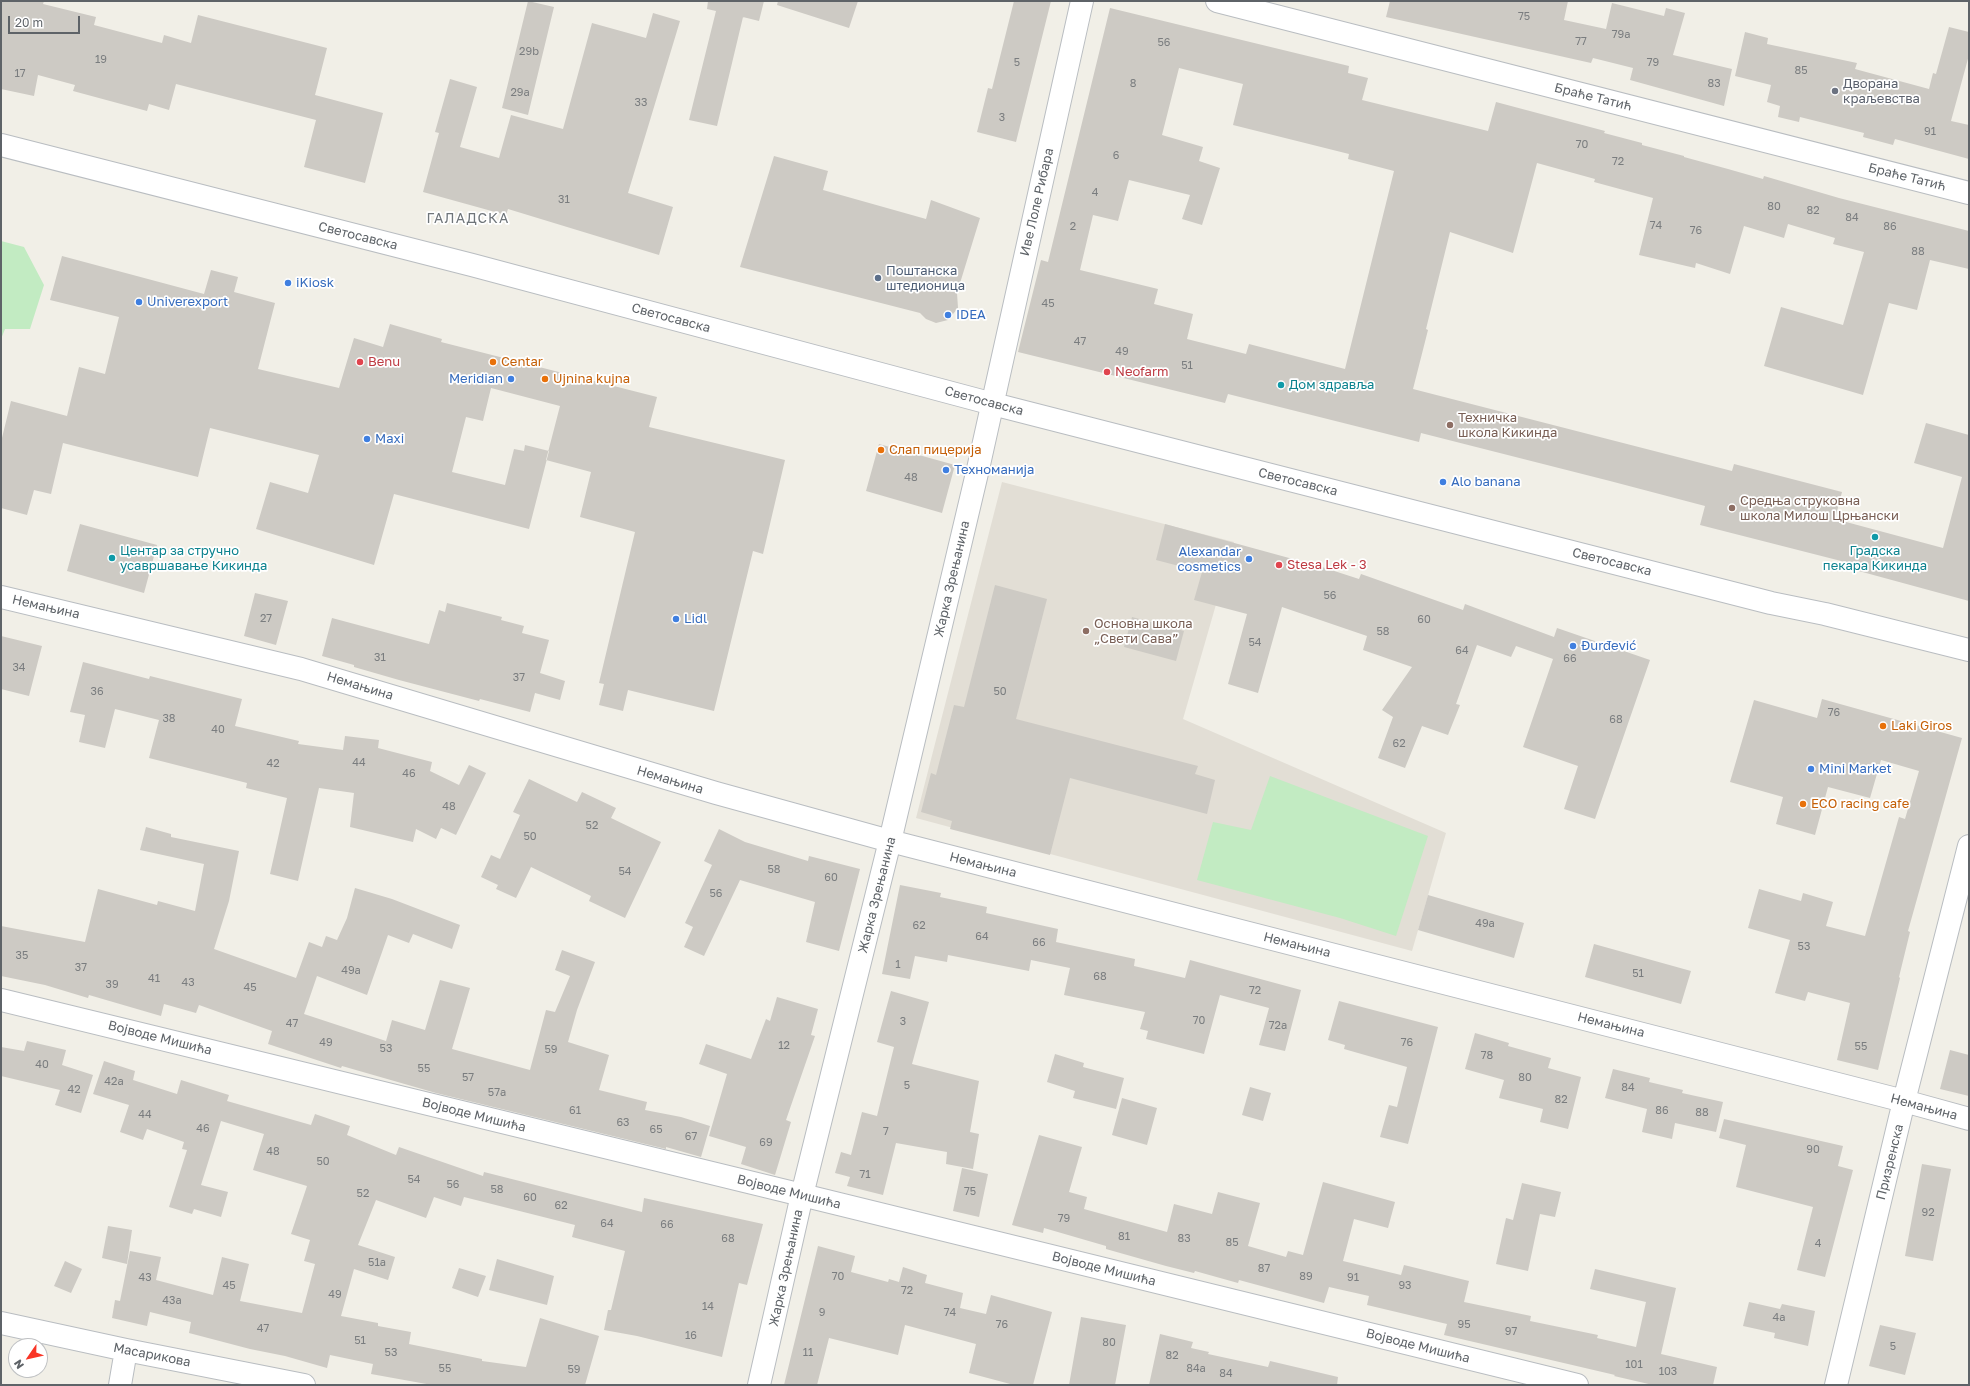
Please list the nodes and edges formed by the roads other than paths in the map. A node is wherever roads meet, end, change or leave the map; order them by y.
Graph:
1 (1082, 1) edge
2 (1217, 1) edge
3 (1, 146) edge
4 (1969, 193) edge
5 (993, 404) junction
6 (1, 597) edge
7 (1969, 650) edge
8 (890, 841) junction
9 (1969, 846) edge
10 (1, 1000) edge
11 (1904, 1101) junction
12 (1969, 1119) edge
13 (802, 1195) junction
14 (1, 1323) edge
15 (126, 1350) junction
16 (120, 1385) edge
17 (304, 1385) edge
18 (760, 1385) edge
19 (1577, 1385) edge
20 (1836, 1385) edge

1 - 5 street, Иве Лоле Рибара
2 - 4 street, Браће Татић
3 - 5 street, Светосавска
5 - 7 street, Светосавска
5 - 8 street, Жарка Зрењанина
6 - 8 street, Немањина
8 - 11 street, Немањина
8 - 13 street, Жарка Зрењанина
9 - 11 street, Призренска
10 - 13 street, Војводе Мишића
11 - 12 street, Немањина
11 - 20 street, Призренска
13 - 18 street, Жарка Зрењанина
13 - 19 street, Војводе Мишића
14 - 15 street, Масарикова
15 - 16 street
15 - 17 street, Масарикова

